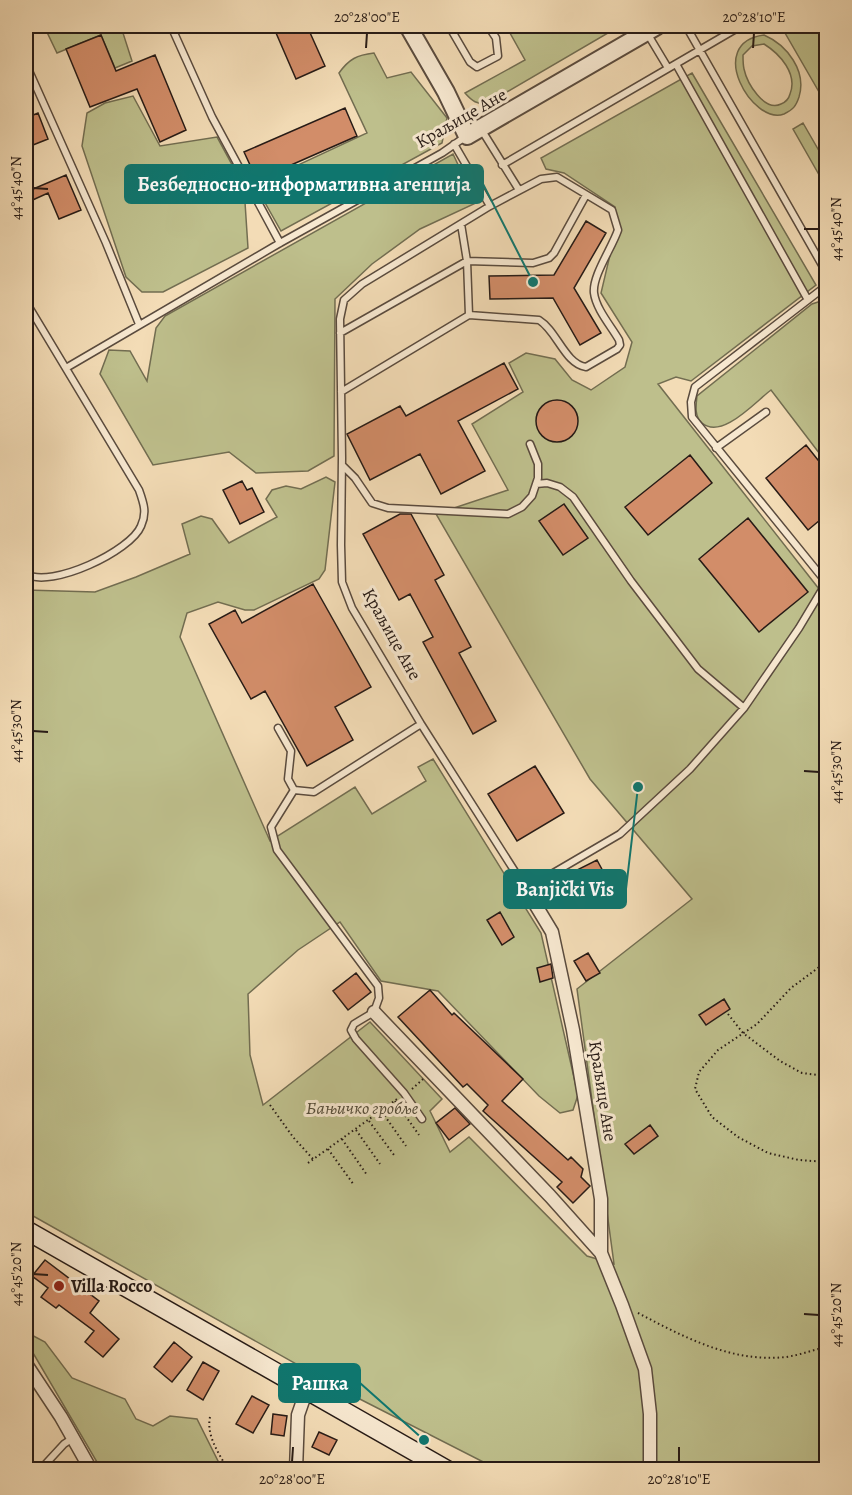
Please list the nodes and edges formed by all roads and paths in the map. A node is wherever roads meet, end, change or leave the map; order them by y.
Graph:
1 (171, 26) edge
2 (408, 26) edge
3 (449, 26) edge
4 (488, 26) edge
5 (686, 26) edge
6 (741, 26) edge
7 (652, 29) edge
8 (700, 50) junction
9 (676, 63) junction
10 (668, 68) junction
11 (26, 69) edge
12 (467, 136) junction
13 (502, 165) junction
14 (519, 190) junction
15 (586, 195) junction
16 (490, 206) junction
17 (461, 224) junction
18 (280, 243) junction
19 (466, 261) junction
20 (826, 272) edge
21 (826, 286) edge
22 (808, 300) junction
23 (26, 302) edge
24 (469, 315) junction
25 (139, 324) junction
26 (340, 333) junction
27 (66, 368) junction
28 (341, 392) junction
29 (766, 412) dead end
30 (530, 444) dead end
31 (716, 448) junction
32 (342, 465) junction
33 (536, 484) junction
34 (26, 574) edge
35 (826, 582) edge
36 (744, 708) junction
37 (422, 724) junction
38 (278, 728) dead end
39 (294, 789) junction
40 (526, 889) junction
41 (826, 962) edge
42 (374, 1012) junction
43 (728, 1014) dead end
44 (743, 1033) junction
45 (431, 1071) junction
46 (826, 1076) edge
47 (405, 1094) junction
48 (395, 1101) junction
49 (270, 1105) dead end
50 (382, 1111) junction
51 (422, 1119) dead end
52 (369, 1120) junction
53 (356, 1130) junction
54 (419, 1135) dead end
55 (342, 1139) junction
56 (406, 1146) dead end
57 (328, 1149) junction
58 (394, 1155) dead end
59 (312, 1159) junction
60 (826, 1162) edge
61 (308, 1163) dead end
62 (380, 1164) dead end
63 (367, 1175) dead end
64 (354, 1185) dead end
65 (26, 1230) edge
66 (601, 1253) junction
67 (622, 1305) junction
68 (826, 1347) edge
69 (26, 1364) edge
70 (307, 1389) junction
71 (210, 1417) dead end
72 (72, 1438) junction
73 (40, 1470) edge
74 (91, 1470) edge
75 (228, 1470) edge
76 (296, 1470) edge
77 (447, 1470) edge
78 (650, 1470) edge

1 - 18 lane
2 - 12 street
3 - 4 lane
5 - 8 lane
6 - 8 lane
7 - 10 lane
7 - 12 street, Краљице Ане
8 - 9 lane
8 - 20 lane
9 - 10 lane
9 - 22 lane
10 - 13 lane
11 - 25 lane
12 - 13 lane
12 - 16 lane
12 - 18 lane, Краљице Ане
13 - 14 lane
14 - 15 lane, Краљице Ане
14 - 16 lane, Краљице Ане
15 - 19 lane
15 - 24 lane, Краљице Ане
16 - 17 lane, Краљице Ане
17 - 19 lane
17 - 26 lane, Краљице Ане
18 - 25 lane, Краљице Ане
19 - 24 lane
19 - 26 lane
21 - 22 lane
22 - 31 lane
23 - 27 lane
24 - 28 lane
25 - 27 lane, Краљице Ане
26 - 28 lane, Краљице Ане
27 - 34 lane
28 - 32 lane, Краљице Ане
29 - 31 lane
30 - 33 lane
31 - 35 lane
32 - 33 lane
32 - 37 lane, Краљице Ане
33 - 36 lane
35 - 36 lane
36 - 40 lane
37 - 39 lane
37 - 40 lane, Краљице Ане
38 - 39 lane
39 - 42 lane
40 - 66 street, Краљице Ане
41 - 44 path
42 - 45 street
42 - 47 lane
43 - 44 path
44 - 46 path
44 - 60 path
45 - 47 path
45 - 66 street
47 - 48 path
47 - 51 lane
48 - 50 path
48 - 54 path
49 - 59 path
50 - 52 path
50 - 56 path
52 - 53 path
52 - 58 path
53 - 55 path
53 - 62 path
55 - 57 path
55 - 63 path
57 - 59 path
57 - 64 path
59 - 61 path
65 - 70 main road
66 - 67 street
67 - 68 path
67 - 78 street
69 - 72 street
70 - 76 street
70 - 77 main road
71 - 75 path
72 - 73 lane
72 - 74 street

